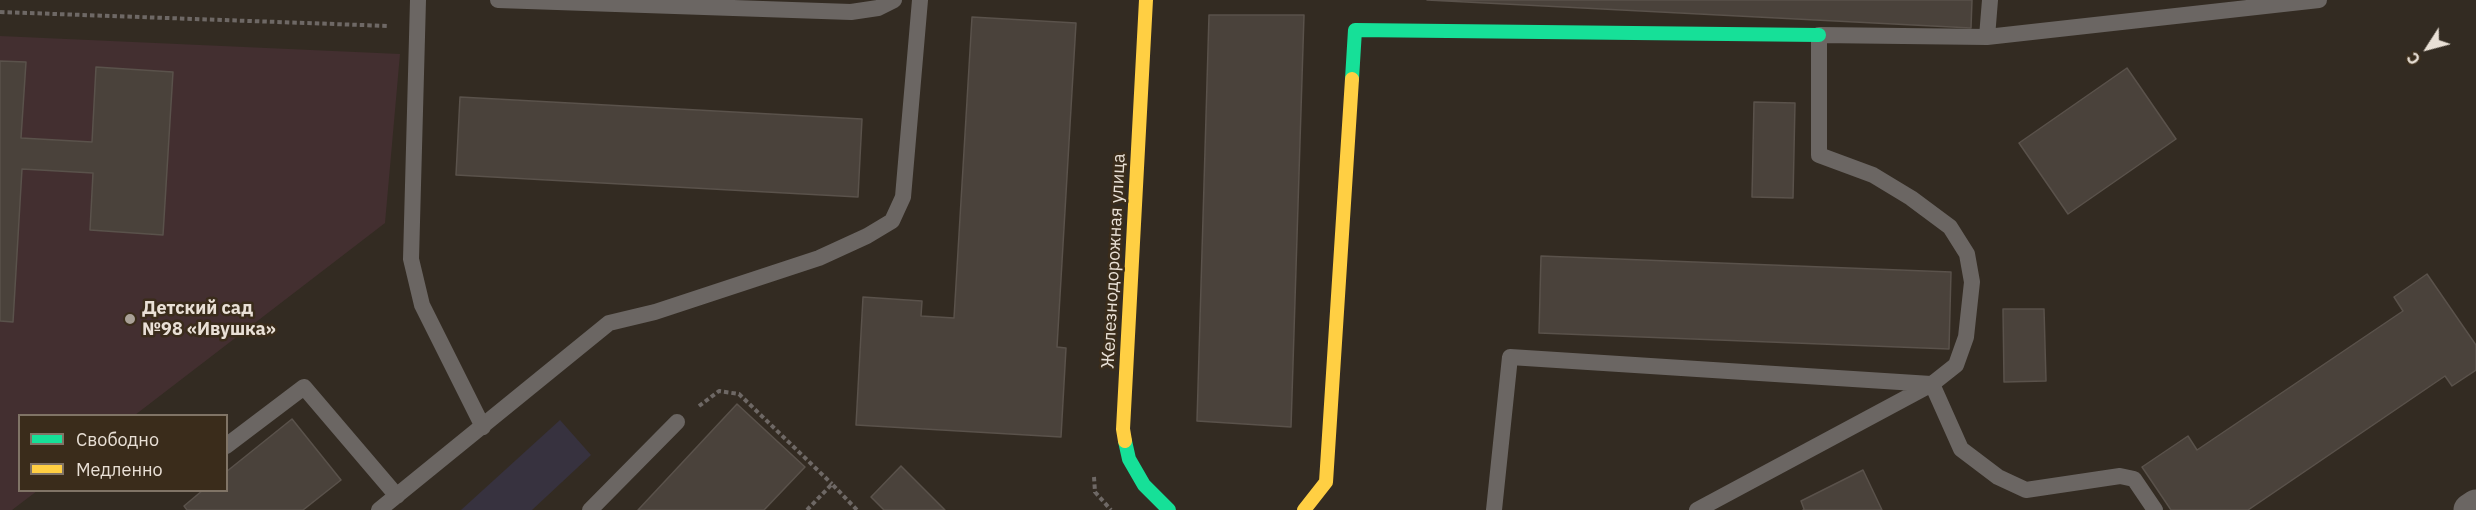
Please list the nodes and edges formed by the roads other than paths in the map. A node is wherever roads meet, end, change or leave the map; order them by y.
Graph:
1 (418, 0) edge
2 (498, 0) edge
3 (894, 0) edge
4 (920, 0) edge
5 (1146, 0) edge
6 (1990, 0) edge
7 (2319, 0) edge
8 (1819, 35) junction
9 (1987, 37) junction
10 (1932, 384) junction
11 (677, 422) road end
12 (483, 427) junction
13 (228, 445) edge
14 (397, 496) junction
15 (2476, 506) edge
16 (380, 510) edge
17 (590, 510) edge
18 (1168, 510) edge
19 (1304, 510) edge
20 (1494, 510) edge
21 (1697, 510) edge
22 (2155, 510) edge
23 (2470, 510) edge

1 - 12 lane
2 - 3 lane
4 - 12 lane
5 - 18 street, Железнодорожная улица
6 - 9 lane
7 - 9 lane
8 - 9 lane
8 - 10 lane
8 - 19 street
10 - 20 lane
10 - 21 lane
10 - 22 lane
11 - 17 lane
12 - 14 lane
13 - 14 lane
14 - 16 lane
15 - 23 street

